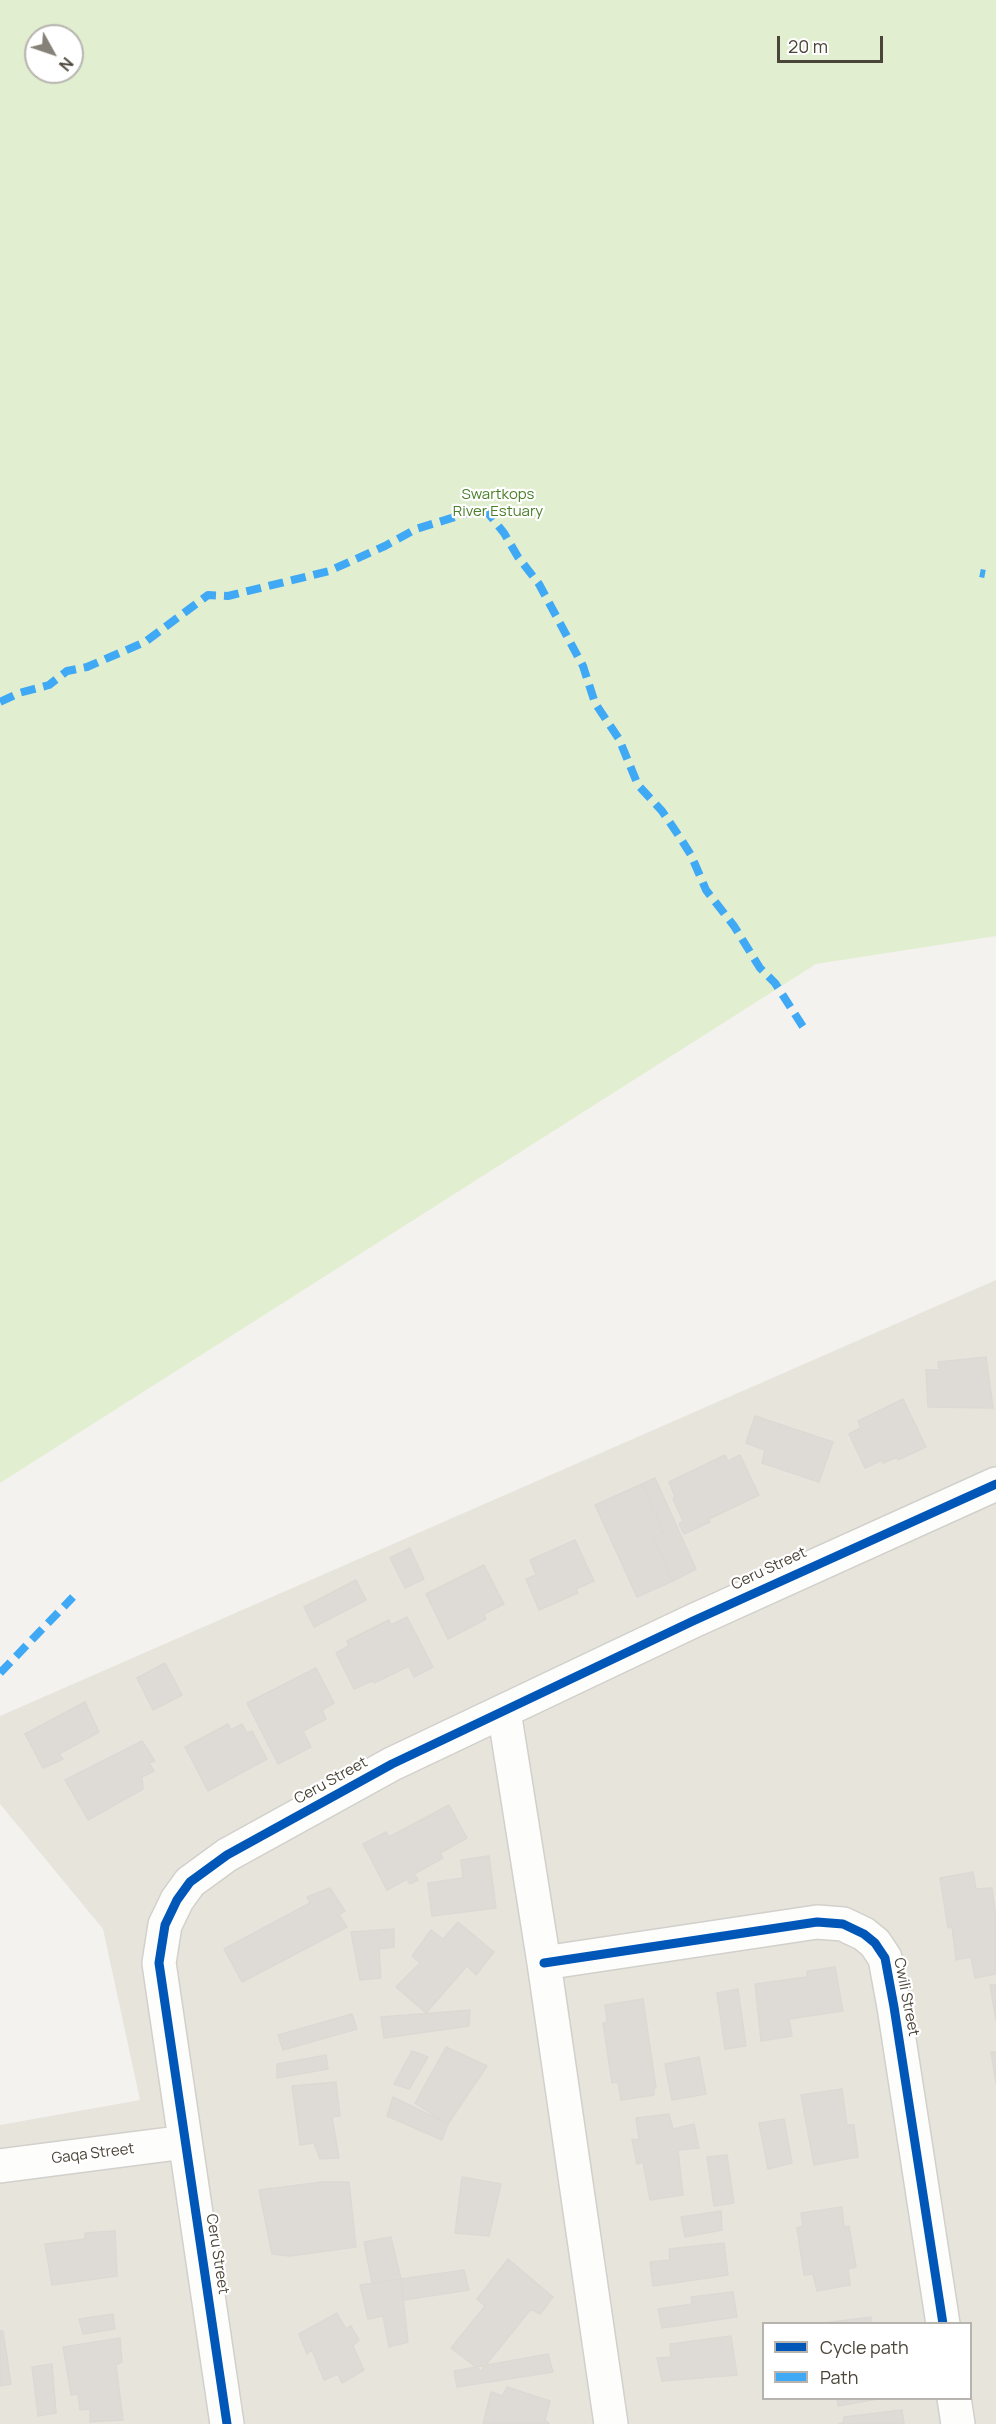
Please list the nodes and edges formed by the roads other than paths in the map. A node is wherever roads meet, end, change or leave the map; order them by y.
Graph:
1 (996, 1484) edge
2 (504, 1711) junction
3 (544, 1964) junction
4 (185, 2142) junction
5 (0, 2166) edge
6 (943, 2322) edge
7 (954, 2400) edge
8 (227, 2424) edge
9 (611, 2424) edge
10 (958, 2424) edge

1 - 2 street, Ceru Street
2 - 3 street
2 - 4 street, Ceru Street
3 - 6 street, Cwili Street
3 - 9 street
4 - 5 street, Gaqa Street
4 - 8 street, Ceru Street
7 - 10 street

